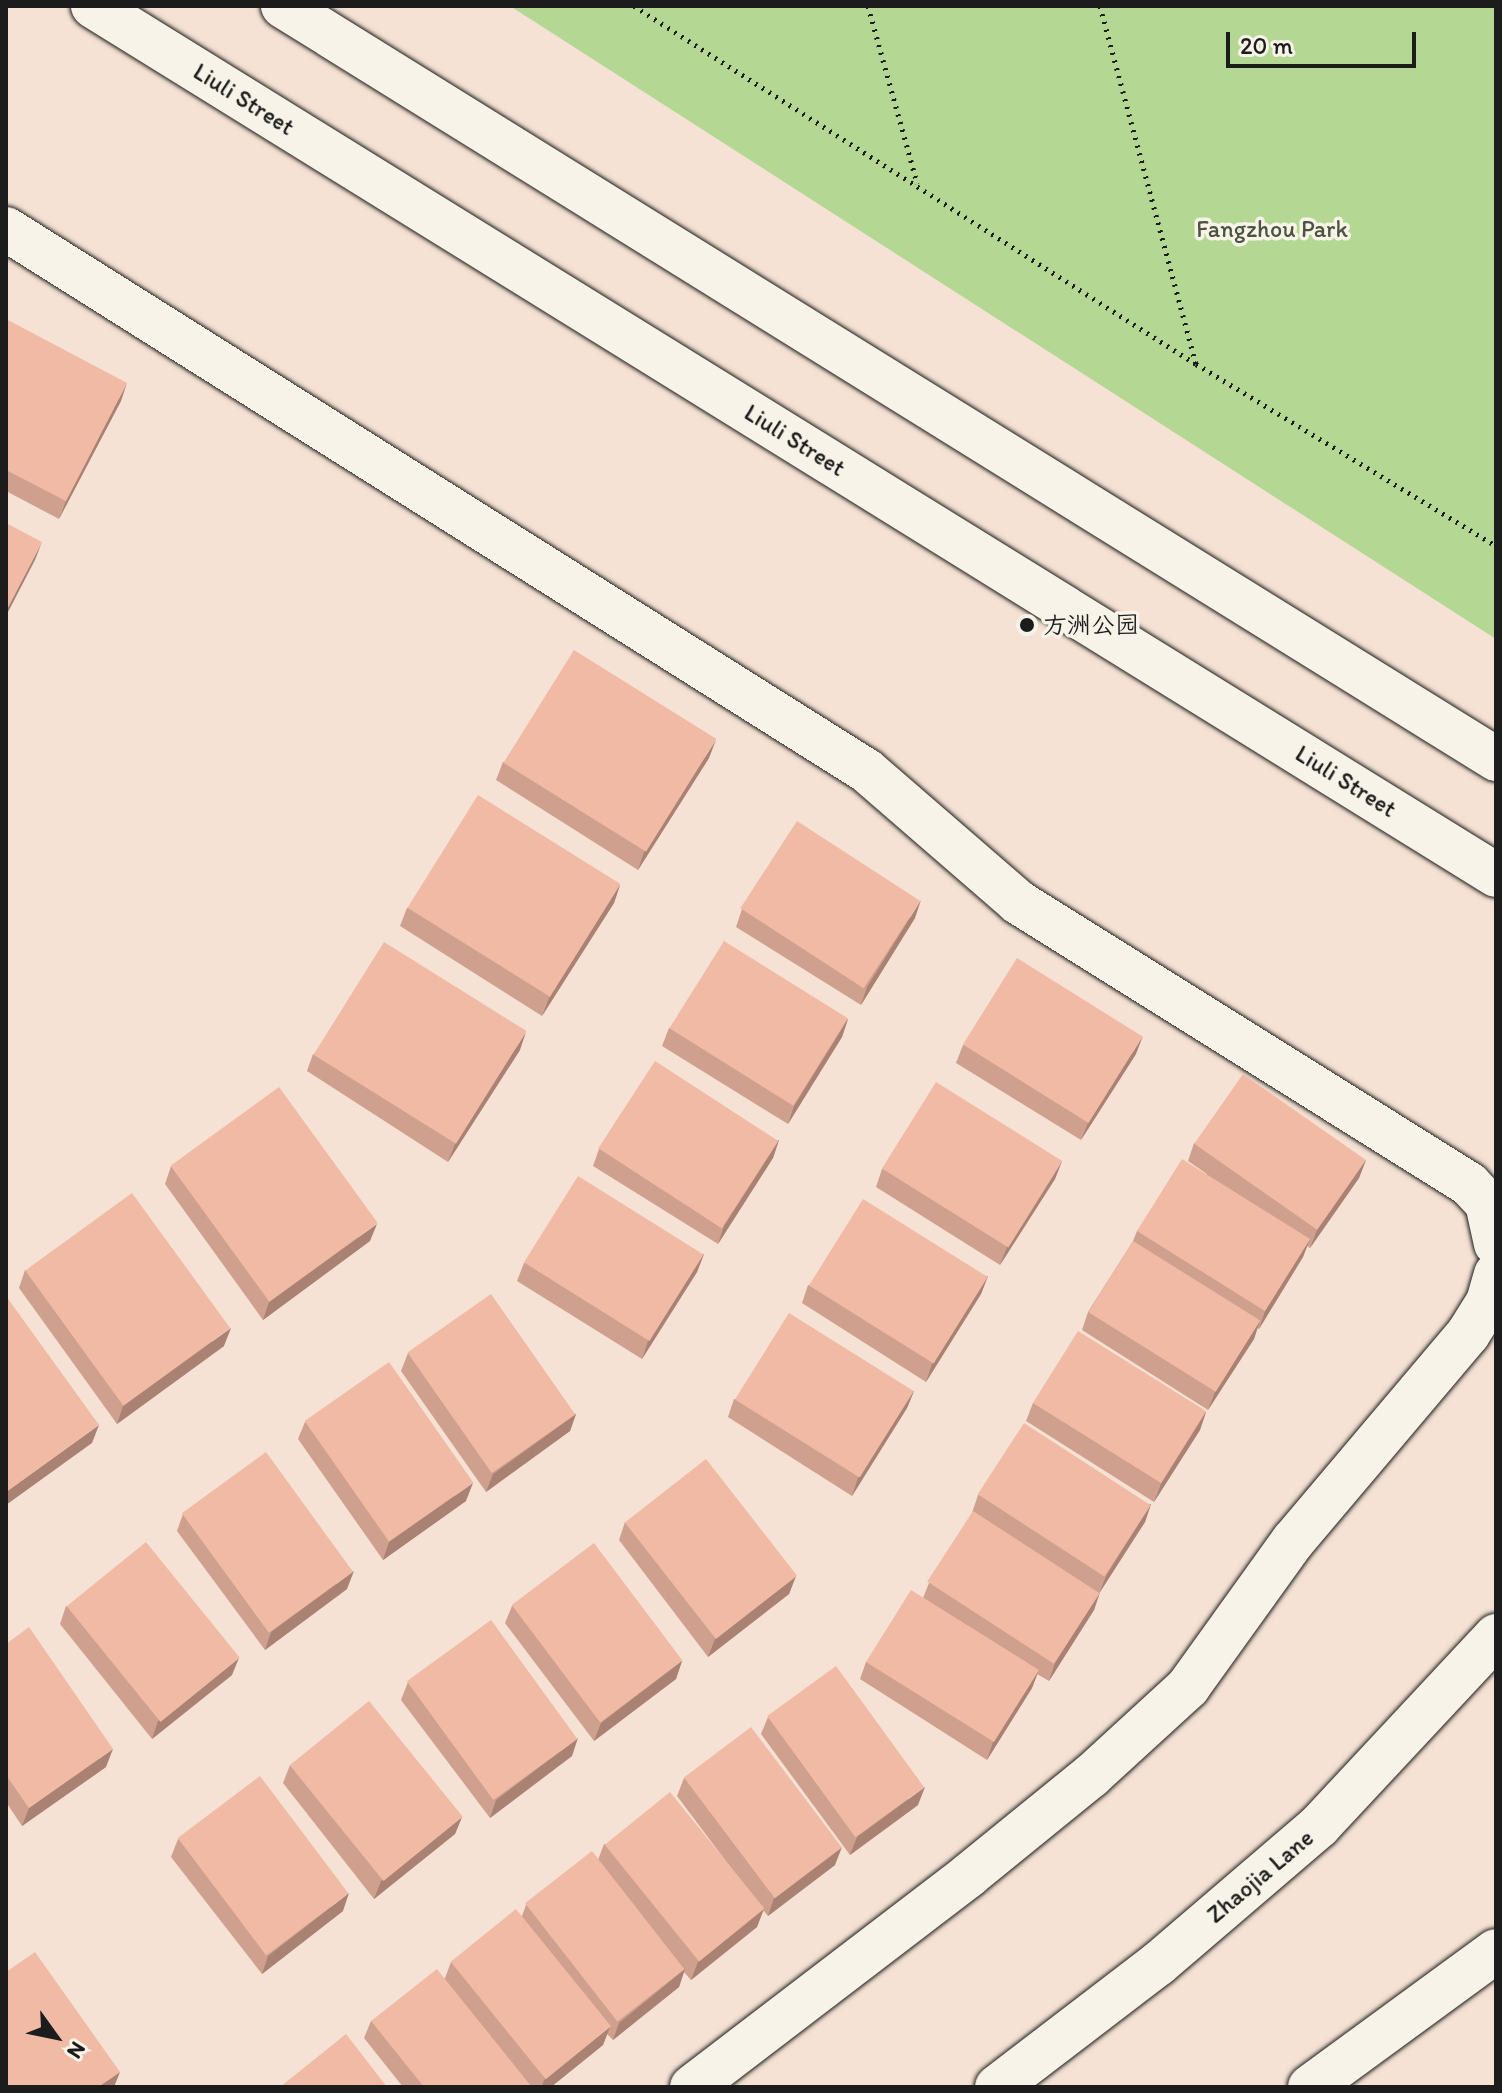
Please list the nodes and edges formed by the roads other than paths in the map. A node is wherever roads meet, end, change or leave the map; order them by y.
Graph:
1 (93, 6) edge
2 (283, 6) edge
3 (6, 229) edge
4 (1496, 759) edge
5 (1496, 875) edge
6 (1496, 1244) edge
7 (1496, 1274) edge
8 (1496, 1636) edge
9 (1496, 1951) edge
10 (692, 2087) edge
11 (997, 2087) edge
12 (1310, 2087) edge

1 - 5 street, Liuli Street
2 - 4 street
3 - 6 street
7 - 10 street
8 - 11 street, Zhaojia Lane
9 - 12 street

